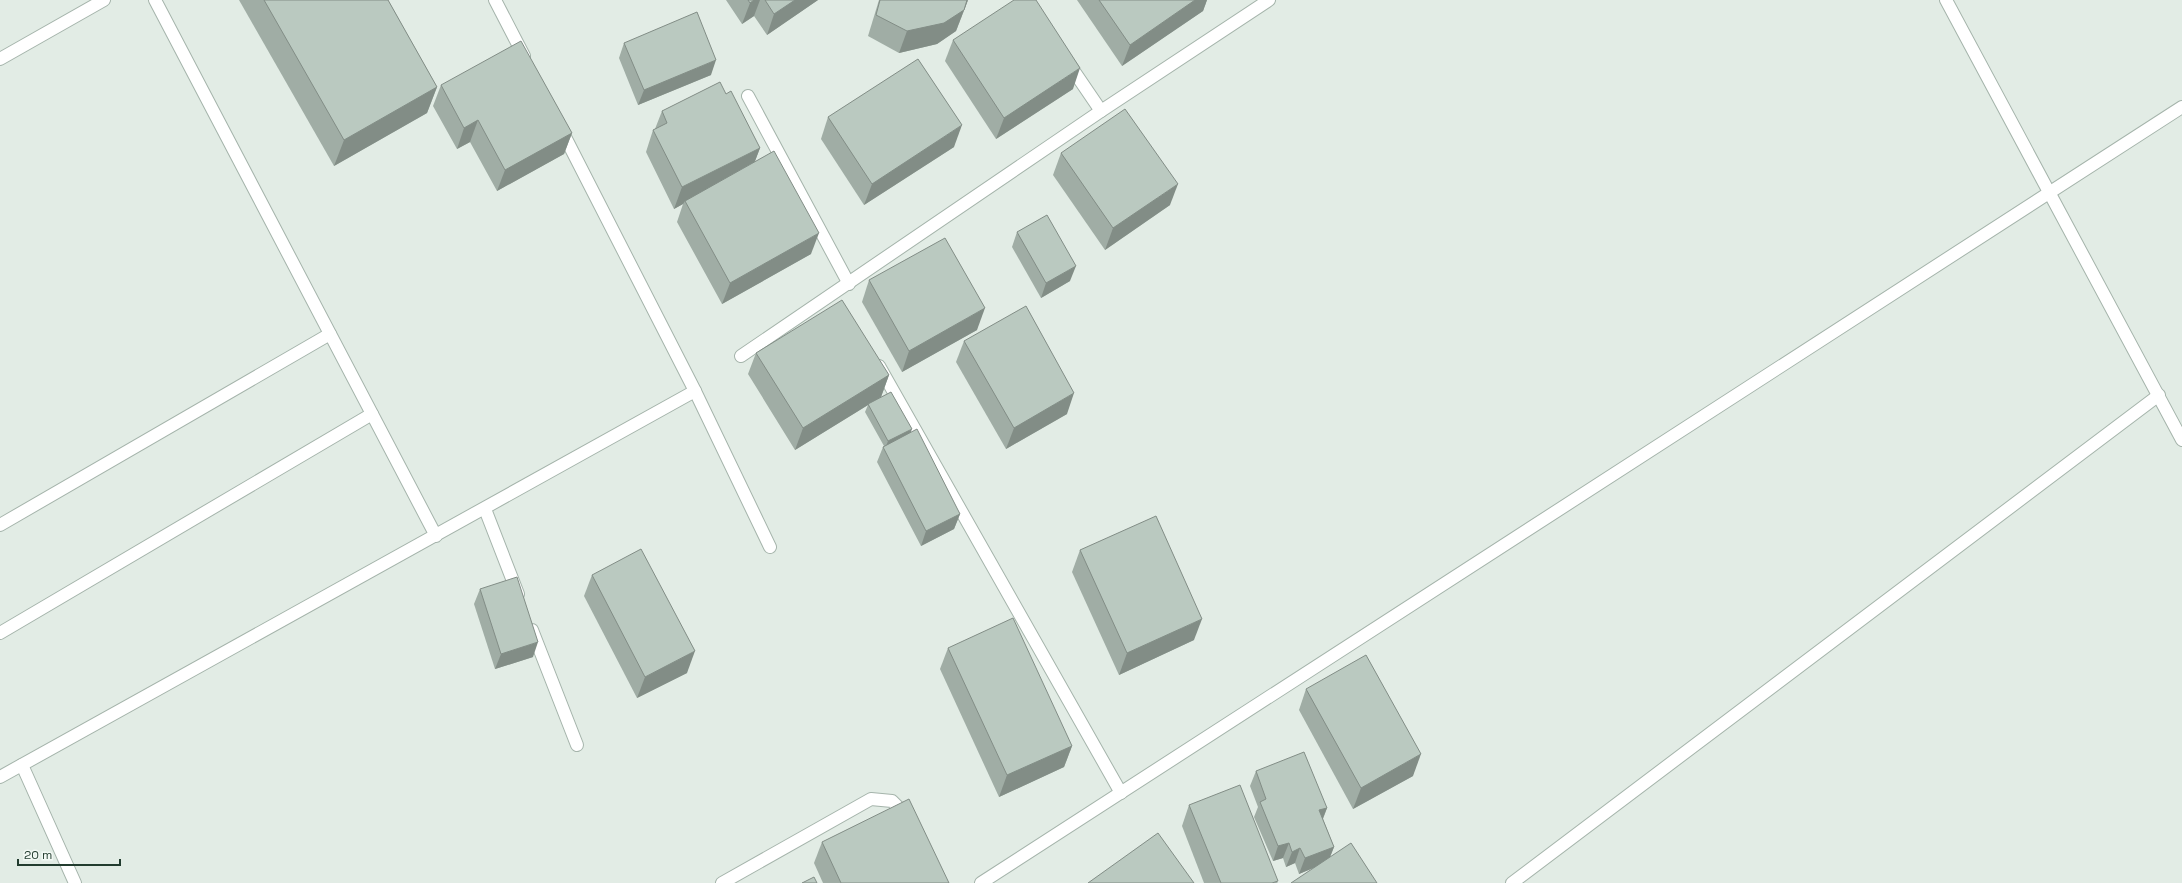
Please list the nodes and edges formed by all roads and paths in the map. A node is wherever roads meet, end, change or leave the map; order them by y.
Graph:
1 (104, 0) edge
2 (155, 0) edge
3 (496, 0) edge
4 (1270, 0) edge
5 (1946, 0) edge
6 (1060, 52) edge
7 (0, 59) edge
8 (528, 64) edge
9 (748, 96) dead end
10 (2182, 107) edge
11 (1101, 111) junction
12 (557, 121) edge
13 (2051, 193) junction
14 (849, 284) junction
15 (330, 334) junction
16 (872, 353) edge
17 (742, 356) dead end
18 (695, 391) junction
19 (2159, 394) junction
20 (372, 414) junction
21 (2182, 440) edge
22 (485, 509) junction
23 (0, 525) edge
24 (436, 536) junction
25 (770, 547) dead end
26 (522, 605) edge
27 (528, 620) edge
28 (0, 633) edge
29 (577, 745) dead end
30 (22, 765) junction
31 (0, 777) edge
32 (1121, 793) junction
33 (915, 830) edge
34 (75, 883) edge
35 (722, 883) edge
36 (980, 883) edge
37 (1512, 883) edge

1 - 7 street
2 - 15 street
3 - 8 street
4 - 11 street
5 - 13 street
6 - 11 street
9 - 14 street
10 - 13 street
11 - 14 street
12 - 18 street
13 - 19 street
13 - 32 street
14 - 17 street
15 - 20 street
15 - 23 street
16 - 32 street
18 - 22 street
18 - 25 street
19 - 21 street
19 - 37 street
20 - 24 street
20 - 28 street
22 - 24 street
22 - 26 street
24 - 30 street
27 - 29 street
30 - 31 street
30 - 34 street
32 - 36 street
33 - 35 street

